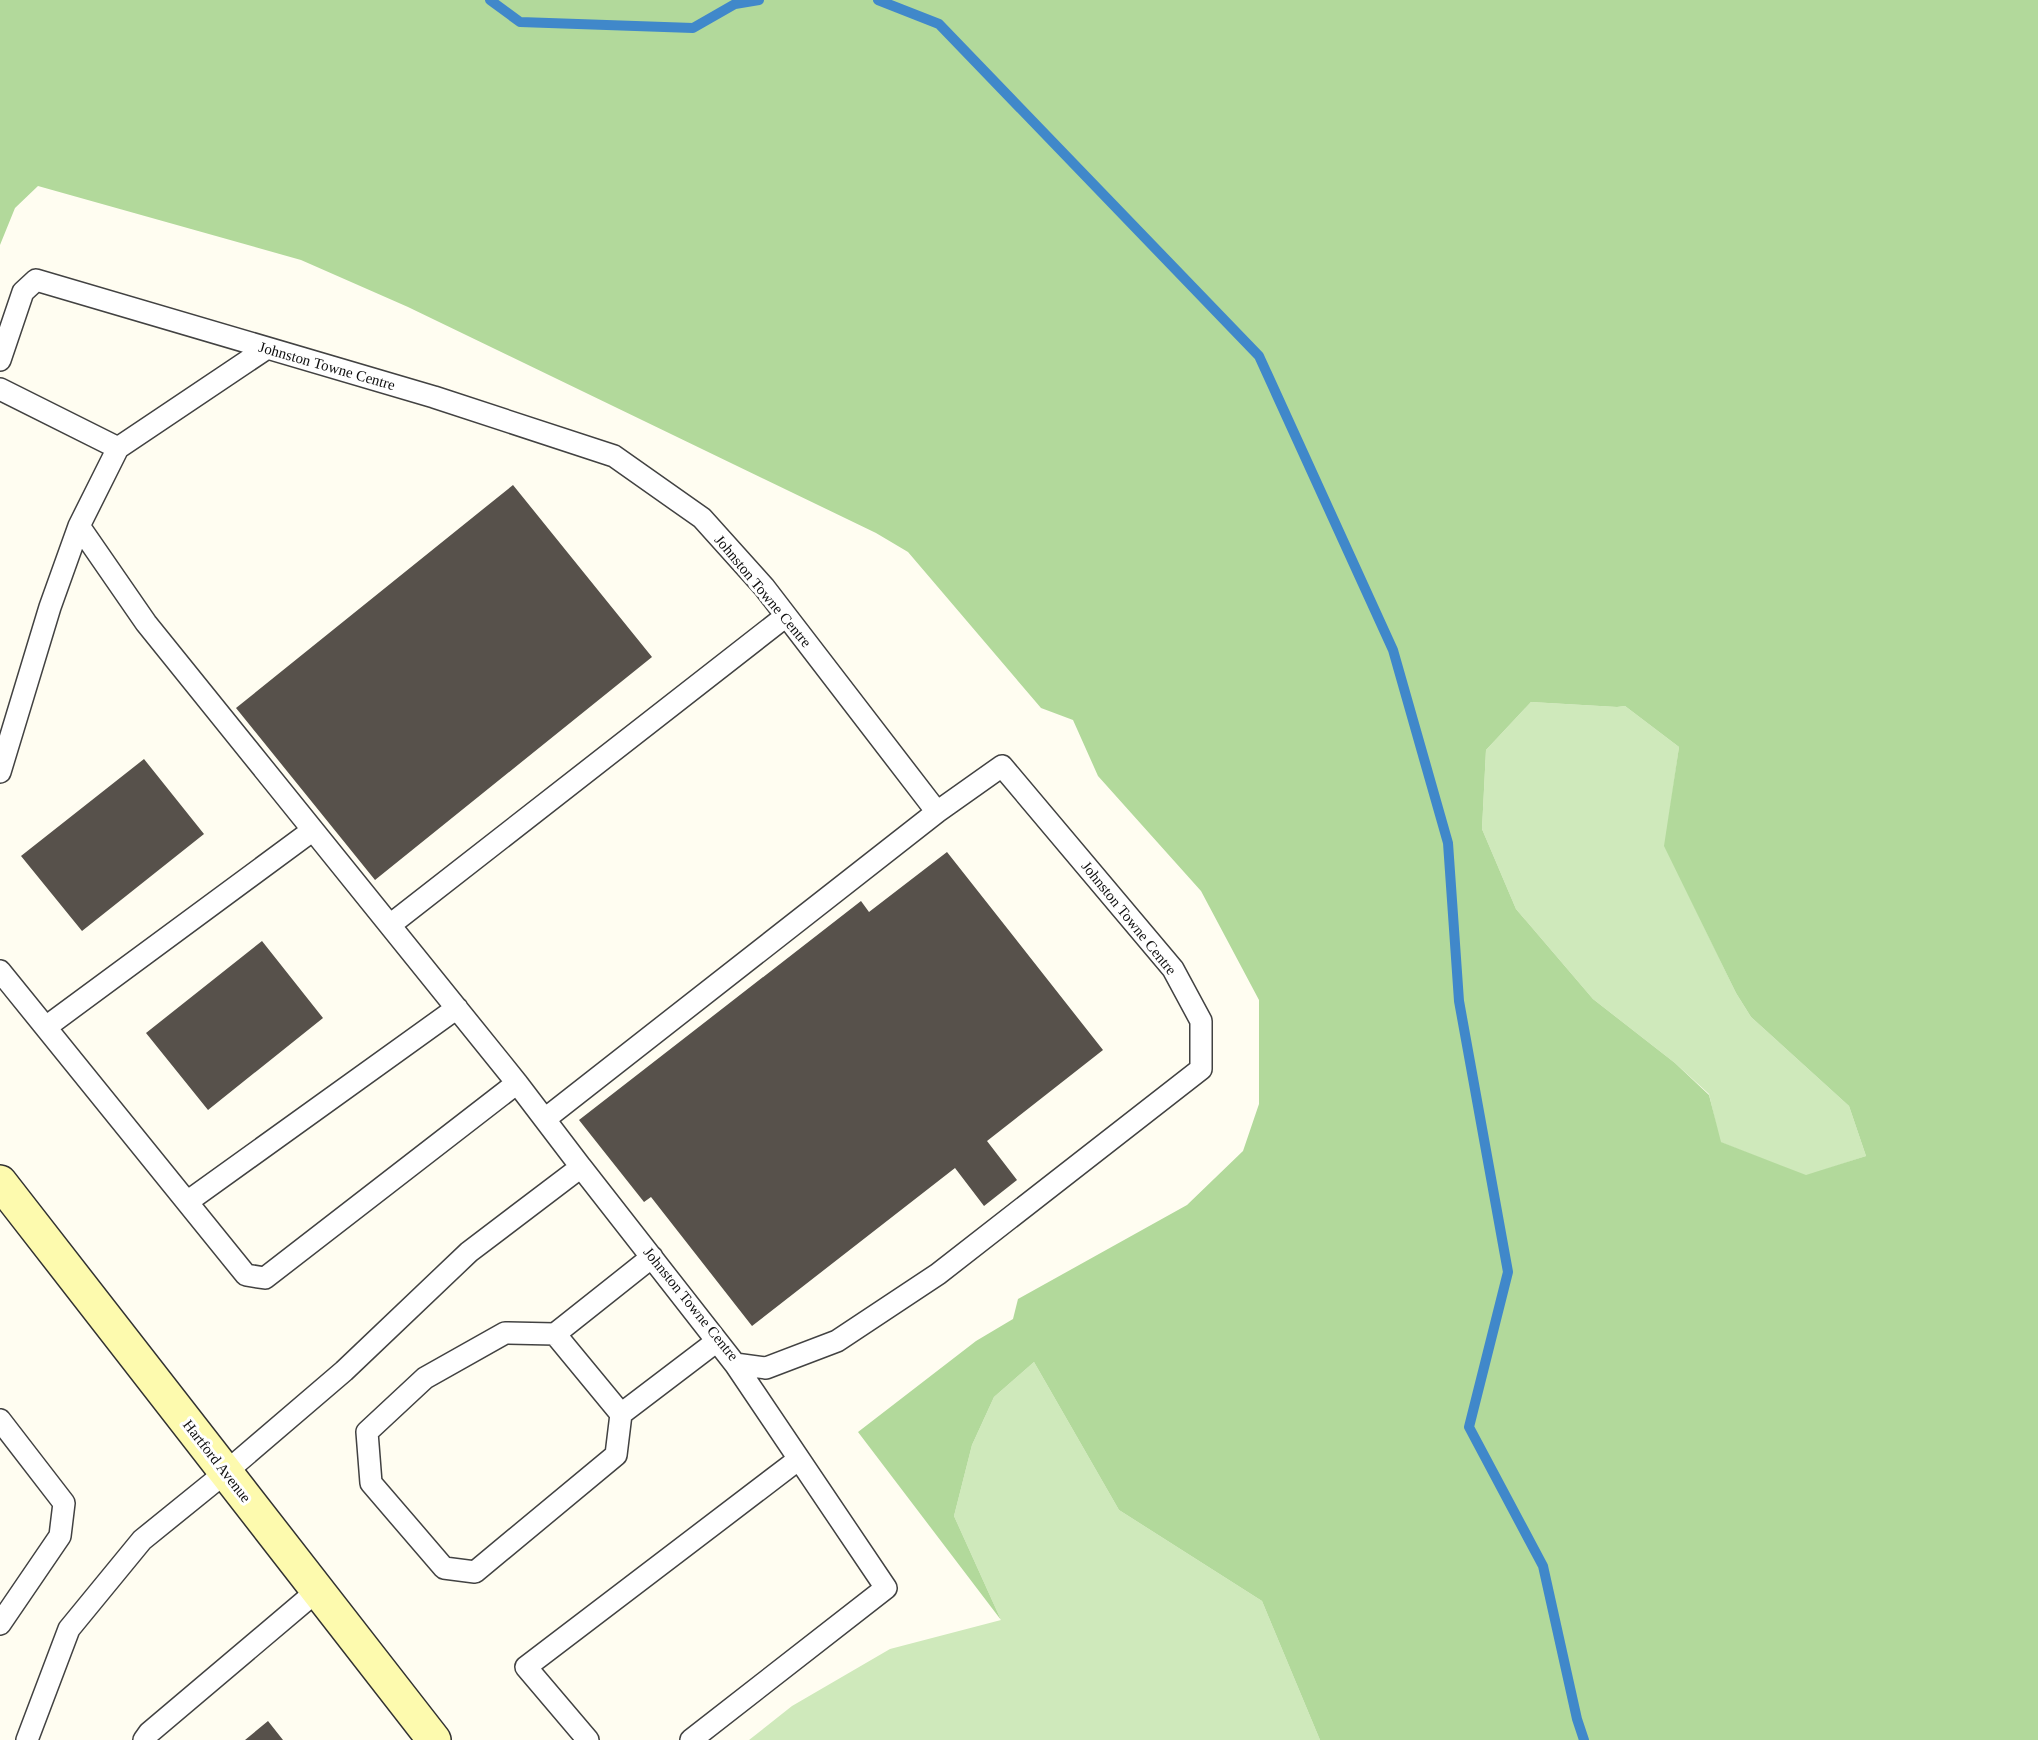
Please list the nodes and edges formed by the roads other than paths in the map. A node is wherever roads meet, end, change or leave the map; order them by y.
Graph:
1 (267, 348) junction
2 (0, 360) edge
3 (0, 388) edge
4 (118, 448) junction
5 (79, 525) junction
6 (786, 616) junction
7 (0, 772) edge
8 (937, 812) junction
9 (313, 830) junction
10 (390, 925) junction
11 (0, 971) edge
12 (457, 1008) junction
13 (46, 1027) junction
14 (517, 1083) junction
15 (544, 1119) junction
16 (581, 1167) junction
17 (0, 1182) edge
18 (187, 1202) junction
19 (652, 1257) junction
20 (555, 1334) junction
21 (717, 1341) junction
22 (735, 1364) junction
23 (621, 1414) junction
24 (0, 1420) edge
25 (799, 1459) junction
26 (226, 1472) junction
27 (318, 1590) junction
28 (0, 1624) edge
29 (429, 1738) edge
30 (27, 1740) edge
31 (144, 1740) edge
32 (588, 1740) edge
33 (691, 1740) edge

1 - 2 lane, Johnston Towne Centre
1 - 4 lane
1 - 6 lane, Johnston Towne Centre
3 - 4 lane
4 - 5 lane
5 - 7 lane
5 - 9 lane, Johnston Towne Centre
6 - 8 lane, Johnston Towne Centre
6 - 10 lane
8 - 15 lane
8 - 22 lane, Johnston Towne Centre
9 - 10 lane, Johnston Towne Centre
9 - 13 lane
10 - 12 lane, Johnston Towne Centre
11 - 13 lane
12 - 14 lane, Johnston Towne Centre
12 - 18 lane
13 - 18 lane
14 - 15 lane, Johnston Towne Centre
14 - 18 lane
15 - 16 lane, Johnston Towne Centre
16 - 19 lane, Johnston Towne Centre
16 - 26 lane
17 - 26 main road, Hartford Avenue
19 - 20 lane
19 - 21 lane, Johnston Towne Centre
20 - 23 lane
20 - 23 lane
21 - 22 lane, Johnston Towne Centre
21 - 23 lane
22 - 25 lane
24 - 28 lane
25 - 32 lane
25 - 33 lane
26 - 27 main road, Hartford Avenue
26 - 30 lane
27 - 29 main road, Hartford Avenue
27 - 31 lane

